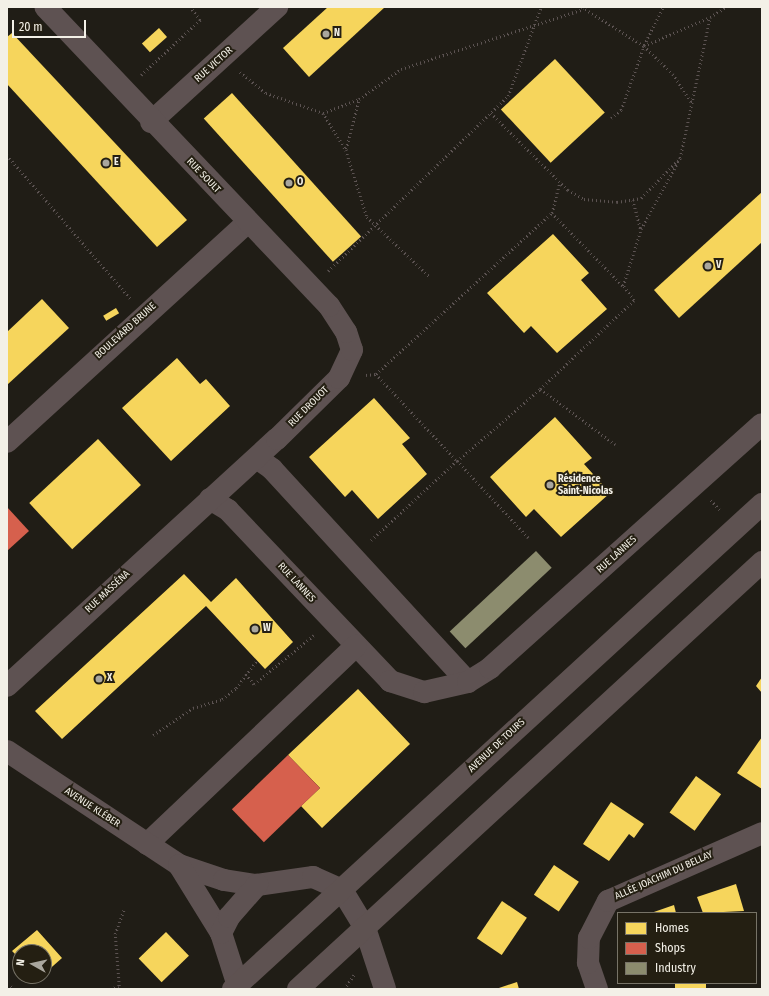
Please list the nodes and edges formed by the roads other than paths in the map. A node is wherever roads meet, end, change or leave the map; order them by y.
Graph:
1 (45, 7) edge
2 (278, 7) edge
3 (151, 122) junction
4 (248, 222) junction
5 (352, 350) joint
6 (762, 424) edge
7 (7, 442) edge
8 (257, 458) junction
9 (210, 499) junction
10 (762, 504) edge
11 (762, 562) edge
12 (356, 646) junction
13 (468, 682) junction
14 (7, 686) edge
15 (7, 751) edge
16 (762, 833) edge
17 (147, 844) junction
18 (179, 865) junction
19 (257, 885) junction
20 (342, 890) junction
21 (365, 928) junction
22 (221, 933) junction
23 (236, 988) edge
24 (298, 989) edge
25 (385, 989) edge
26 (597, 989) edge

1 - 3 street, RUE SOULT
2 - 3 street, RUE VICTOR
3 - 4 street, RUE SOULT
4 - 5 street, RUE SOULT
4 - 7 street, BOULEVARD BRUNE
5 - 8 street, RUE DROUOT
6 - 13 street, RUE LANNES
8 - 9 street, RUE DROUOT
8 - 13 street
9 - 12 street, RUE LANNES
9 - 14 street, RUE MASSÉNA
10 - 20 main road, AVENUE DE TOURS
11 - 21 main road
12 - 13 street, RUE LANNES
12 - 17 street
15 - 17 street, AVENUE KLÉBER
16 - 26 street, ALLÉE JOACHIM DU BELLAY
17 - 18 street, AVENUE KLÉBER
18 - 19 street
18 - 22 street
19 - 20 street
19 - 22 street
20 - 21 street
20 - 23 main road, AVENUE DE TOURS
21 - 24 main road
21 - 25 street
22 - 23 street

